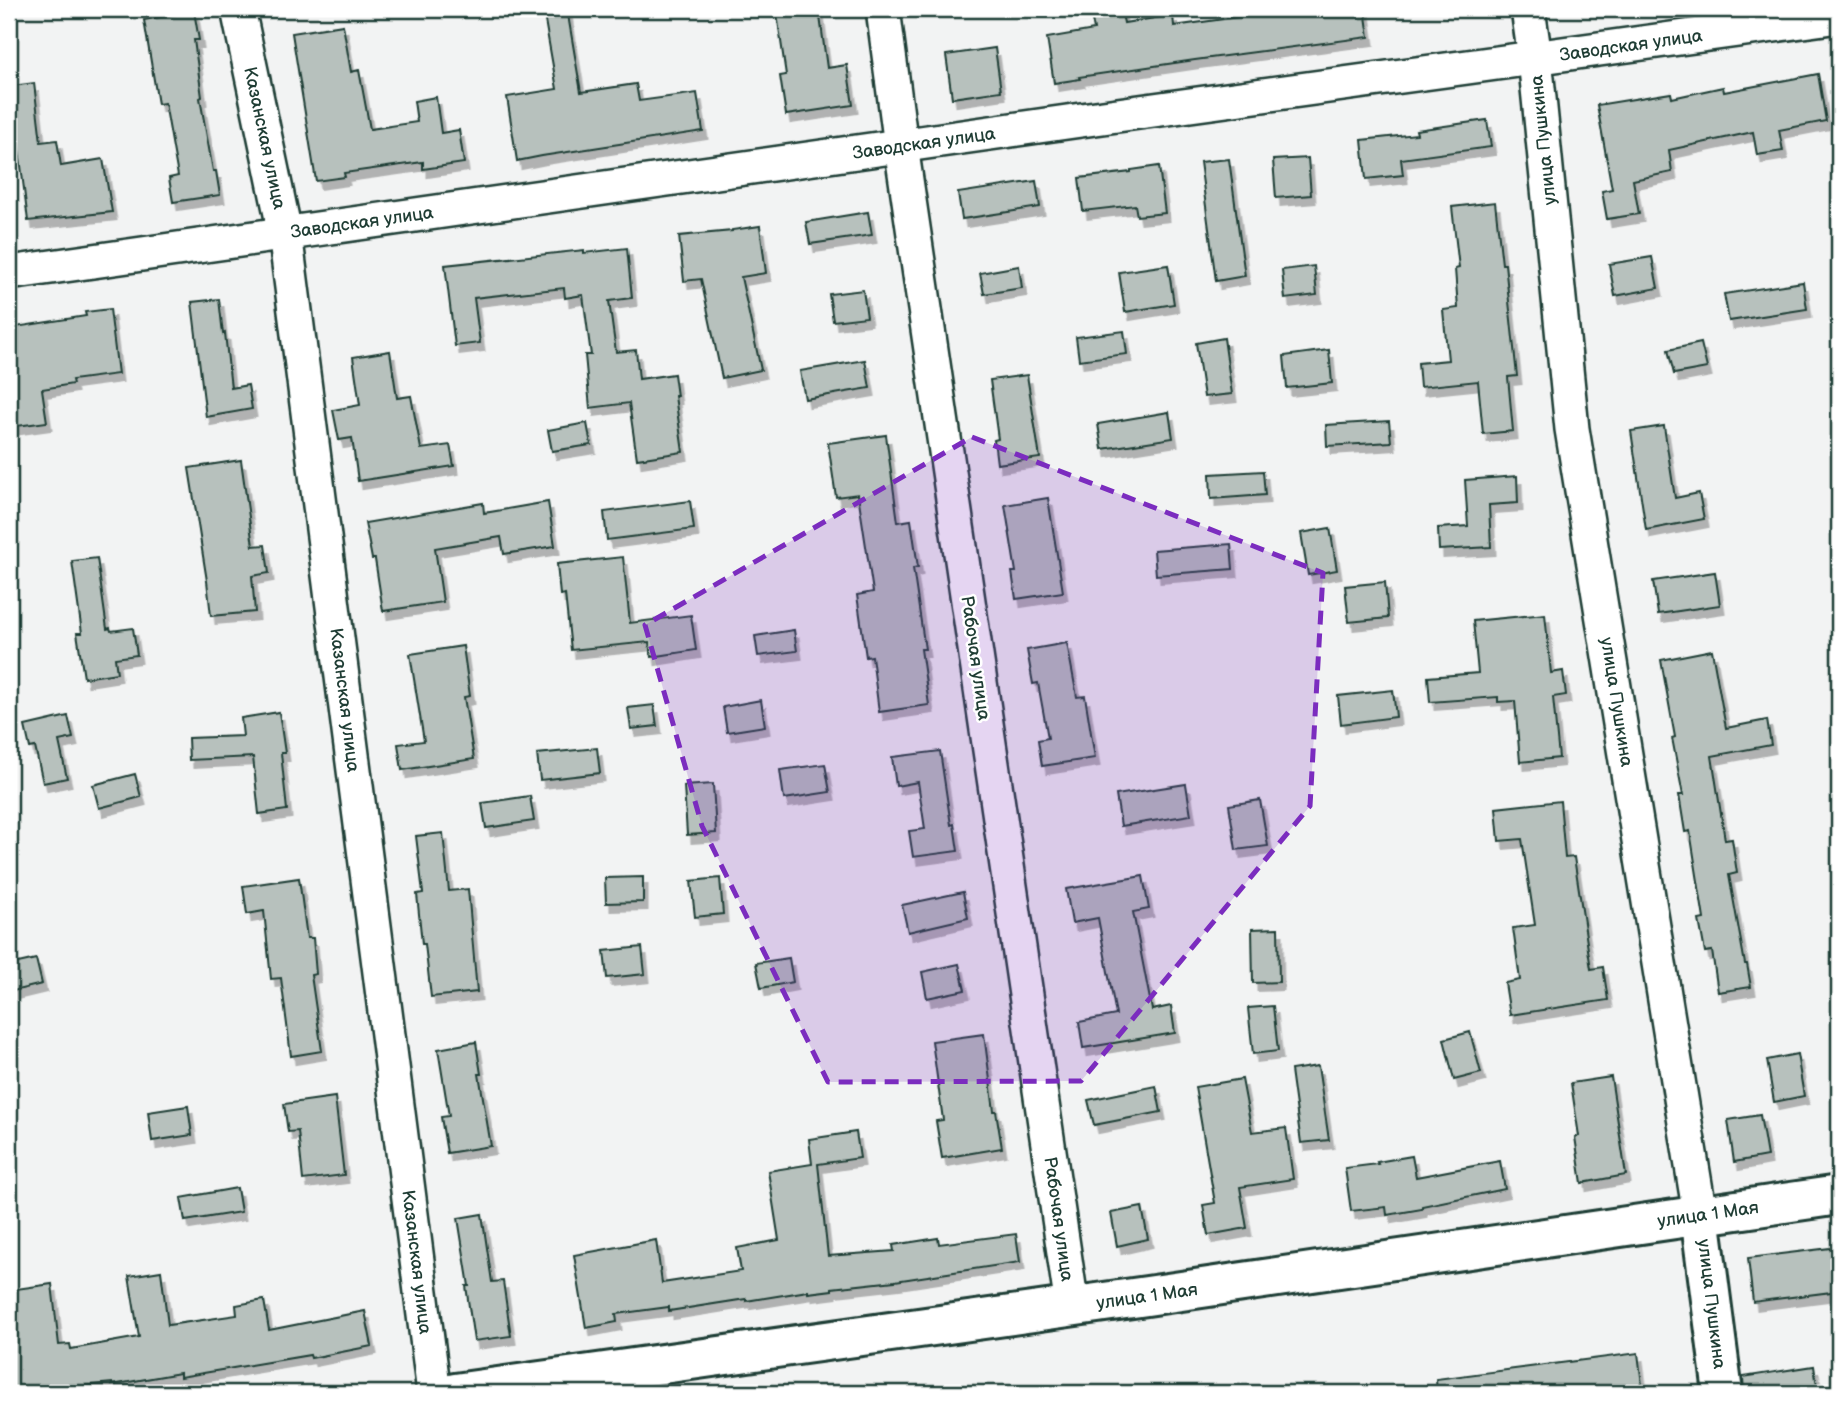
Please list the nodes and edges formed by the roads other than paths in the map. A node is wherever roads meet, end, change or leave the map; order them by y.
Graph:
1 (238, 9) edge
2 (883, 9) edge
3 (1528, 9) edge
4 (1839, 16) edge
5 (1535, 58) junction
6 (901, 146) junction
7 (285, 233) junction
8 (9, 273) edge
9 (1839, 1195) edge
10 (1700, 1215) junction
11 (1072, 1307) junction
12 (434, 1393) edge
13 (455, 1393) edge
14 (1723, 1393) edge

1 - 7 street, Казанская улица
2 - 6 street, Рабочая улица
3 - 5 street, улица Пушкина
4 - 5 street, Заводская улица
5 - 6 street, Заводская улица
5 - 10 street, улица Пушкина
6 - 7 street, Заводская улица
6 - 11 street, Рабочая улица
7 - 8 street, Заводская улица
7 - 12 street, Казанская улица
9 - 10 main road, улица 1 Мая
10 - 11 main road, улица 1 Мая
10 - 14 main road, улица Пушкина
11 - 13 main road, улица 1 Мая

